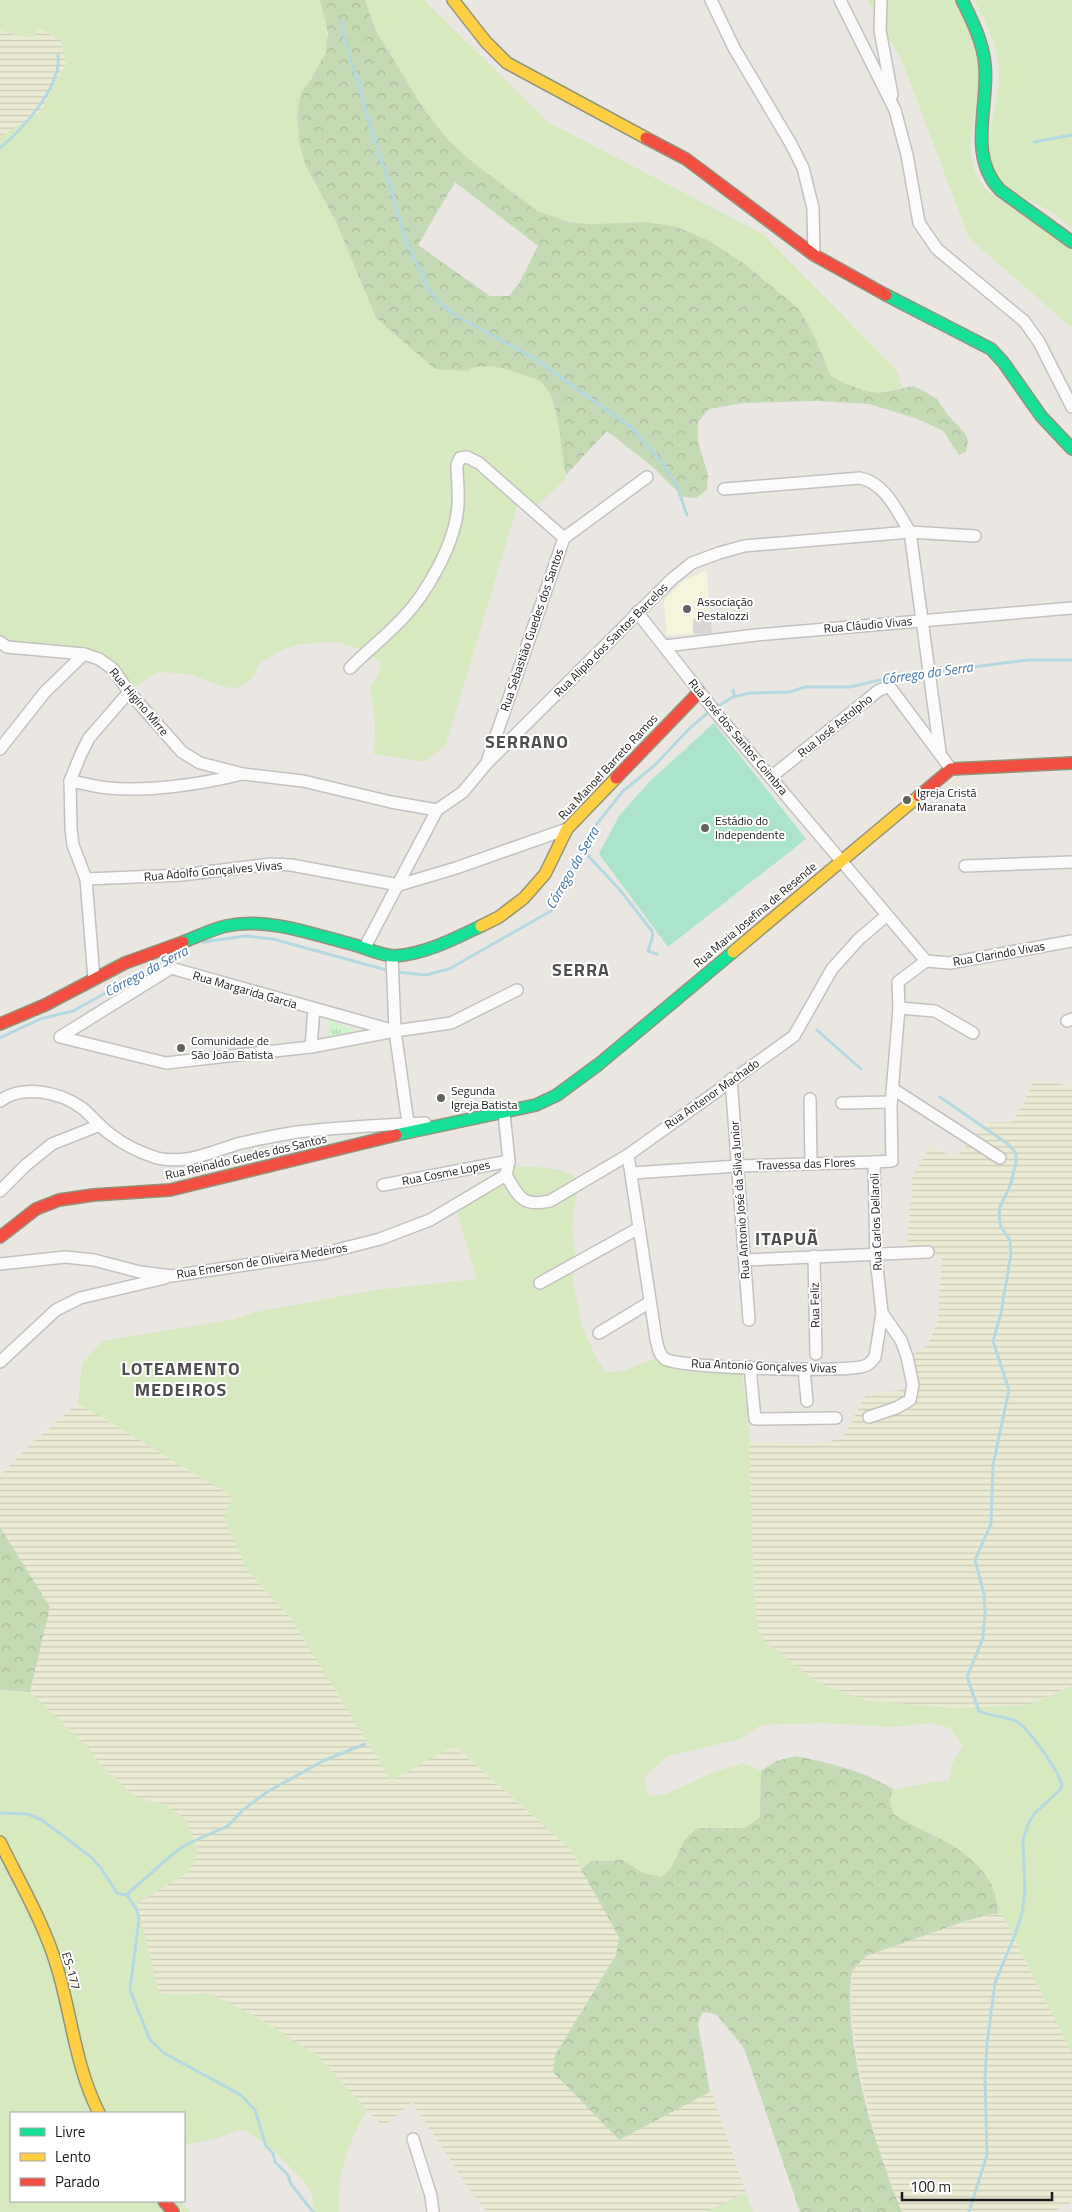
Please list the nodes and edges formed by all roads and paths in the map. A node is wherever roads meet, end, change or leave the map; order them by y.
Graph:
1 (453, 0) edge
2 (711, 0) edge
3 (840, 0) edge
4 (881, 0) edge
5 (962, 0) edge
6 (894, 110) junction
7 (1072, 242) edge
8 (814, 255) junction
9 (1072, 408) edge
10 (1072, 449) edge
11 (647, 477) dead end
12 (724, 489) dead end
13 (910, 532) junction
14 (975, 536) dead end
15 (564, 538) junction
16 (1072, 608) edge
17 (637, 612) junction
18 (922, 620) junction
19 (665, 646) junction
20 (2, 648) edge
21 (84, 654) junction
22 (350, 668) dead end
23 (129, 692) junction
24 (699, 692) junction
25 (0, 750) edge
26 (940, 752) junction
27 (486, 763) junction
28 (1072, 763) edge
29 (951, 769) junction
30 (243, 774) junction
31 (771, 777) junction
32 (70, 781) junction
33 (437, 810) junction
34 (567, 829) junction
35 (842, 860) junction
36 (1072, 862) edge
37 (965, 866) dead end
38 (86, 879) junction
39 (399, 885) junction
40 (886, 916) junction
41 (1072, 941) edge
42 (365, 947) junction
43 (392, 956) junction
44 (926, 961) junction
45 (94, 979) junction
46 (517, 990) dead end
47 (899, 1008) junction
48 (314, 1009) junction
49 (0, 1024) edge
50 (395, 1031) junction
51 (973, 1033) dead end
52 (311, 1047) junction
53 (731, 1079) junction
54 (893, 1089) junction
55 (810, 1099) dead end
56 (0, 1101) edge
57 (891, 1102) junction
58 (842, 1103) dead end
59 (504, 1113) junction
60 (464, 1121) junction
61 (408, 1123) junction
62 (100, 1125) junction
63 (418, 1130) joint
64 (628, 1155) junction
65 (1000, 1158) dead end
66 (510, 1161) junction
67 (874, 1162) junction
68 (811, 1164) junction
69 (738, 1166) junction
70 (632, 1174) junction
71 (506, 1175) junction
72 (383, 1185) dead end
73 (0, 1192) edge
74 (639, 1228) junction
75 (0, 1237) edge
76 (928, 1252) dead end
77 (876, 1254) junction
78 (814, 1256) junction
79 (745, 1260) junction
80 (0, 1264) edge
81 (172, 1276) junction
82 (540, 1283) dead end
83 (650, 1302) junction
84 (882, 1313) junction
85 (749, 1320) dead end
86 (599, 1333) dead end
87 (816, 1354) dead end
88 (0, 1362) edge
89 (750, 1368) junction
90 (804, 1368) junction
91 (806, 1401) dead end
92 (836, 1418) dead end
93 (869, 1418) dead end
94 (0, 1842) edge
95 (98, 2112) edge
96 (413, 2139) dead end
97 (165, 2202) edge
98 (174, 2212) edge
99 (433, 2212) edge

1 - 8 main road
2 - 8 street
3 - 6 street
4 - 6 street
5 - 7 main road
6 - 9 street
8 - 10 main road
11 - 15 street, Rua Sebastião Guedes dos Santos
12 - 13 street
13 - 14 street, Rua Alipio dos Santos Barcelos
13 - 17 street, Rua Alipio dos Santos Barcelos
13 - 18 street
15 - 22 street
15 - 27 street, Rua Sebastião Guedes dos Santos
16 - 18 street, Rua Cláudio Vivas
17 - 19 street, Rua José dos Santos Coimbra
17 - 27 street, Rua Alipio dos Santos Barcelos
18 - 19 street, Rua Cláudio Vivas
18 - 26 street
19 - 24 street, Rua José dos Santos Coimbra
20 - 21 street, Rua Higino Mirre
21 - 23 street, Rua Higino Mirre
21 - 25 street
23 - 30 street, Rua Higino Mirre
23 - 32 street
24 - 31 street, Rua José dos Santos Coimbra
24 - 34 main road, Rua Manoel Barreto Ramos
26 - 29 street, Rua José Astolpho
26 - 31 street, Rua José Astolpho
27 - 33 street, Rua Alipio dos Santos Barcelos
28 - 29 main road
29 - 35 main road, Rua Maria Josefina de Resende
30 - 32 street, Rua Higino Mirre
30 - 33 street, Rua Higino Mirre
31 - 35 street, Rua José dos Santos Coimbra
32 - 38 street
33 - 39 street, Rua Alipio dos Santos Barcelos
34 - 39 street
34 - 43 main road, Rua Manoel Barreto Ramos
35 - 40 street, Rua José dos Santos Coimbra
35 - 59 main road, Rua Maria Josefina de Resende
36 - 37 street
38 - 39 street, Rua Adolfo Gonçalves Vivas
38 - 45 street
39 - 42 street, Rua Alipio dos Santos Barcelos
40 - 44 street, Rua José dos Santos Coimbra
40 - 53 street, Rua Antenor Machado
41 - 44 street, Rua Clarindo Vivas
42 - 43 main road, Rua Manoel Barreto Ramos
42 - 45 main road, Rua Manoel Barreto Ramos
43 - 50 street
44 - 47 street, Rua Carlos Dellaroli
45 - 49 main road, Rua Manoel Barreto Ramos
46 - 50 street
47 - 51 street
47 - 54 street, Rua Carlos Dellaroli
48 - 50 street, Rua Margarida Garcia
48 - 52 street, Rua Margarida Garcia
48 - 52 street, Rua Margarida Garcia
50 - 52 street, Rua Margarida Garcia
50 - 61 street
53 - 64 street, Rua Antenor Machado
53 - 69 street, Rua Antonio José da Silva Junior
54 - 57 street, Rua Carlos Dellaroli
54 - 65 street
55 - 68 street
56 - 62 street, Rua Maria Josefina de Resende
57 - 58 street
57 - 67 street, Rua Carlos Dellaroli
59 - 60 main road, Rua Maria Josefina de Resende
59 - 66 street
60 - 61 street, Rua Maria Josefina de Resende
60 - 63 main road, Rua Maria Josefina de Resende
61 - 62 street, Rua Maria Josefina de Resende
62 - 73 street
63 - 75 main road, Rua Reinaldo Guedes dos Santos
64 - 70 street, Rua Antonio Gonçalves Vivas
64 - 71 street, Rua Antenor Machado
66 - 71 street
66 - 72 street, Rua Cosme Lopes
67 - 68 street, Travessa das Flores
67 - 77 street, Rua Carlos Dellaroli
68 - 69 street, Travessa das Flores
69 - 70 street, Travessa das Flores
69 - 79 street, Rua Antonio José da Silva Junior
70 - 74 street, Rua Antonio Gonçalves Vivas
71 - 81 street, Rua Emerson de Oliveira Medeiros
74 - 82 street
74 - 83 street, Rua Antonio Gonçalves Vivas
76 - 77 street
77 - 78 street
77 - 84 street, Rua Carlos Dellaroli
78 - 79 street
78 - 87 street, Rua Feliz
79 - 85 street, Rua Antonio José da Silva Junior
80 - 81 street, Rua Emerson de Oliveira Medeiros
81 - 88 street
83 - 86 street
83 - 89 street, Rua Antonio Gonçalves Vivas
84 - 90 street, Rua Antonio Gonçalves Vivas
84 - 93 street, Rua Carlos Dellaroli
89 - 90 street, Rua Antonio Gonçalves Vivas
89 - 92 street
90 - 91 street
94 - 95 main road, ES-177 / ES-177
96 - 99 street
97 - 98 main road

